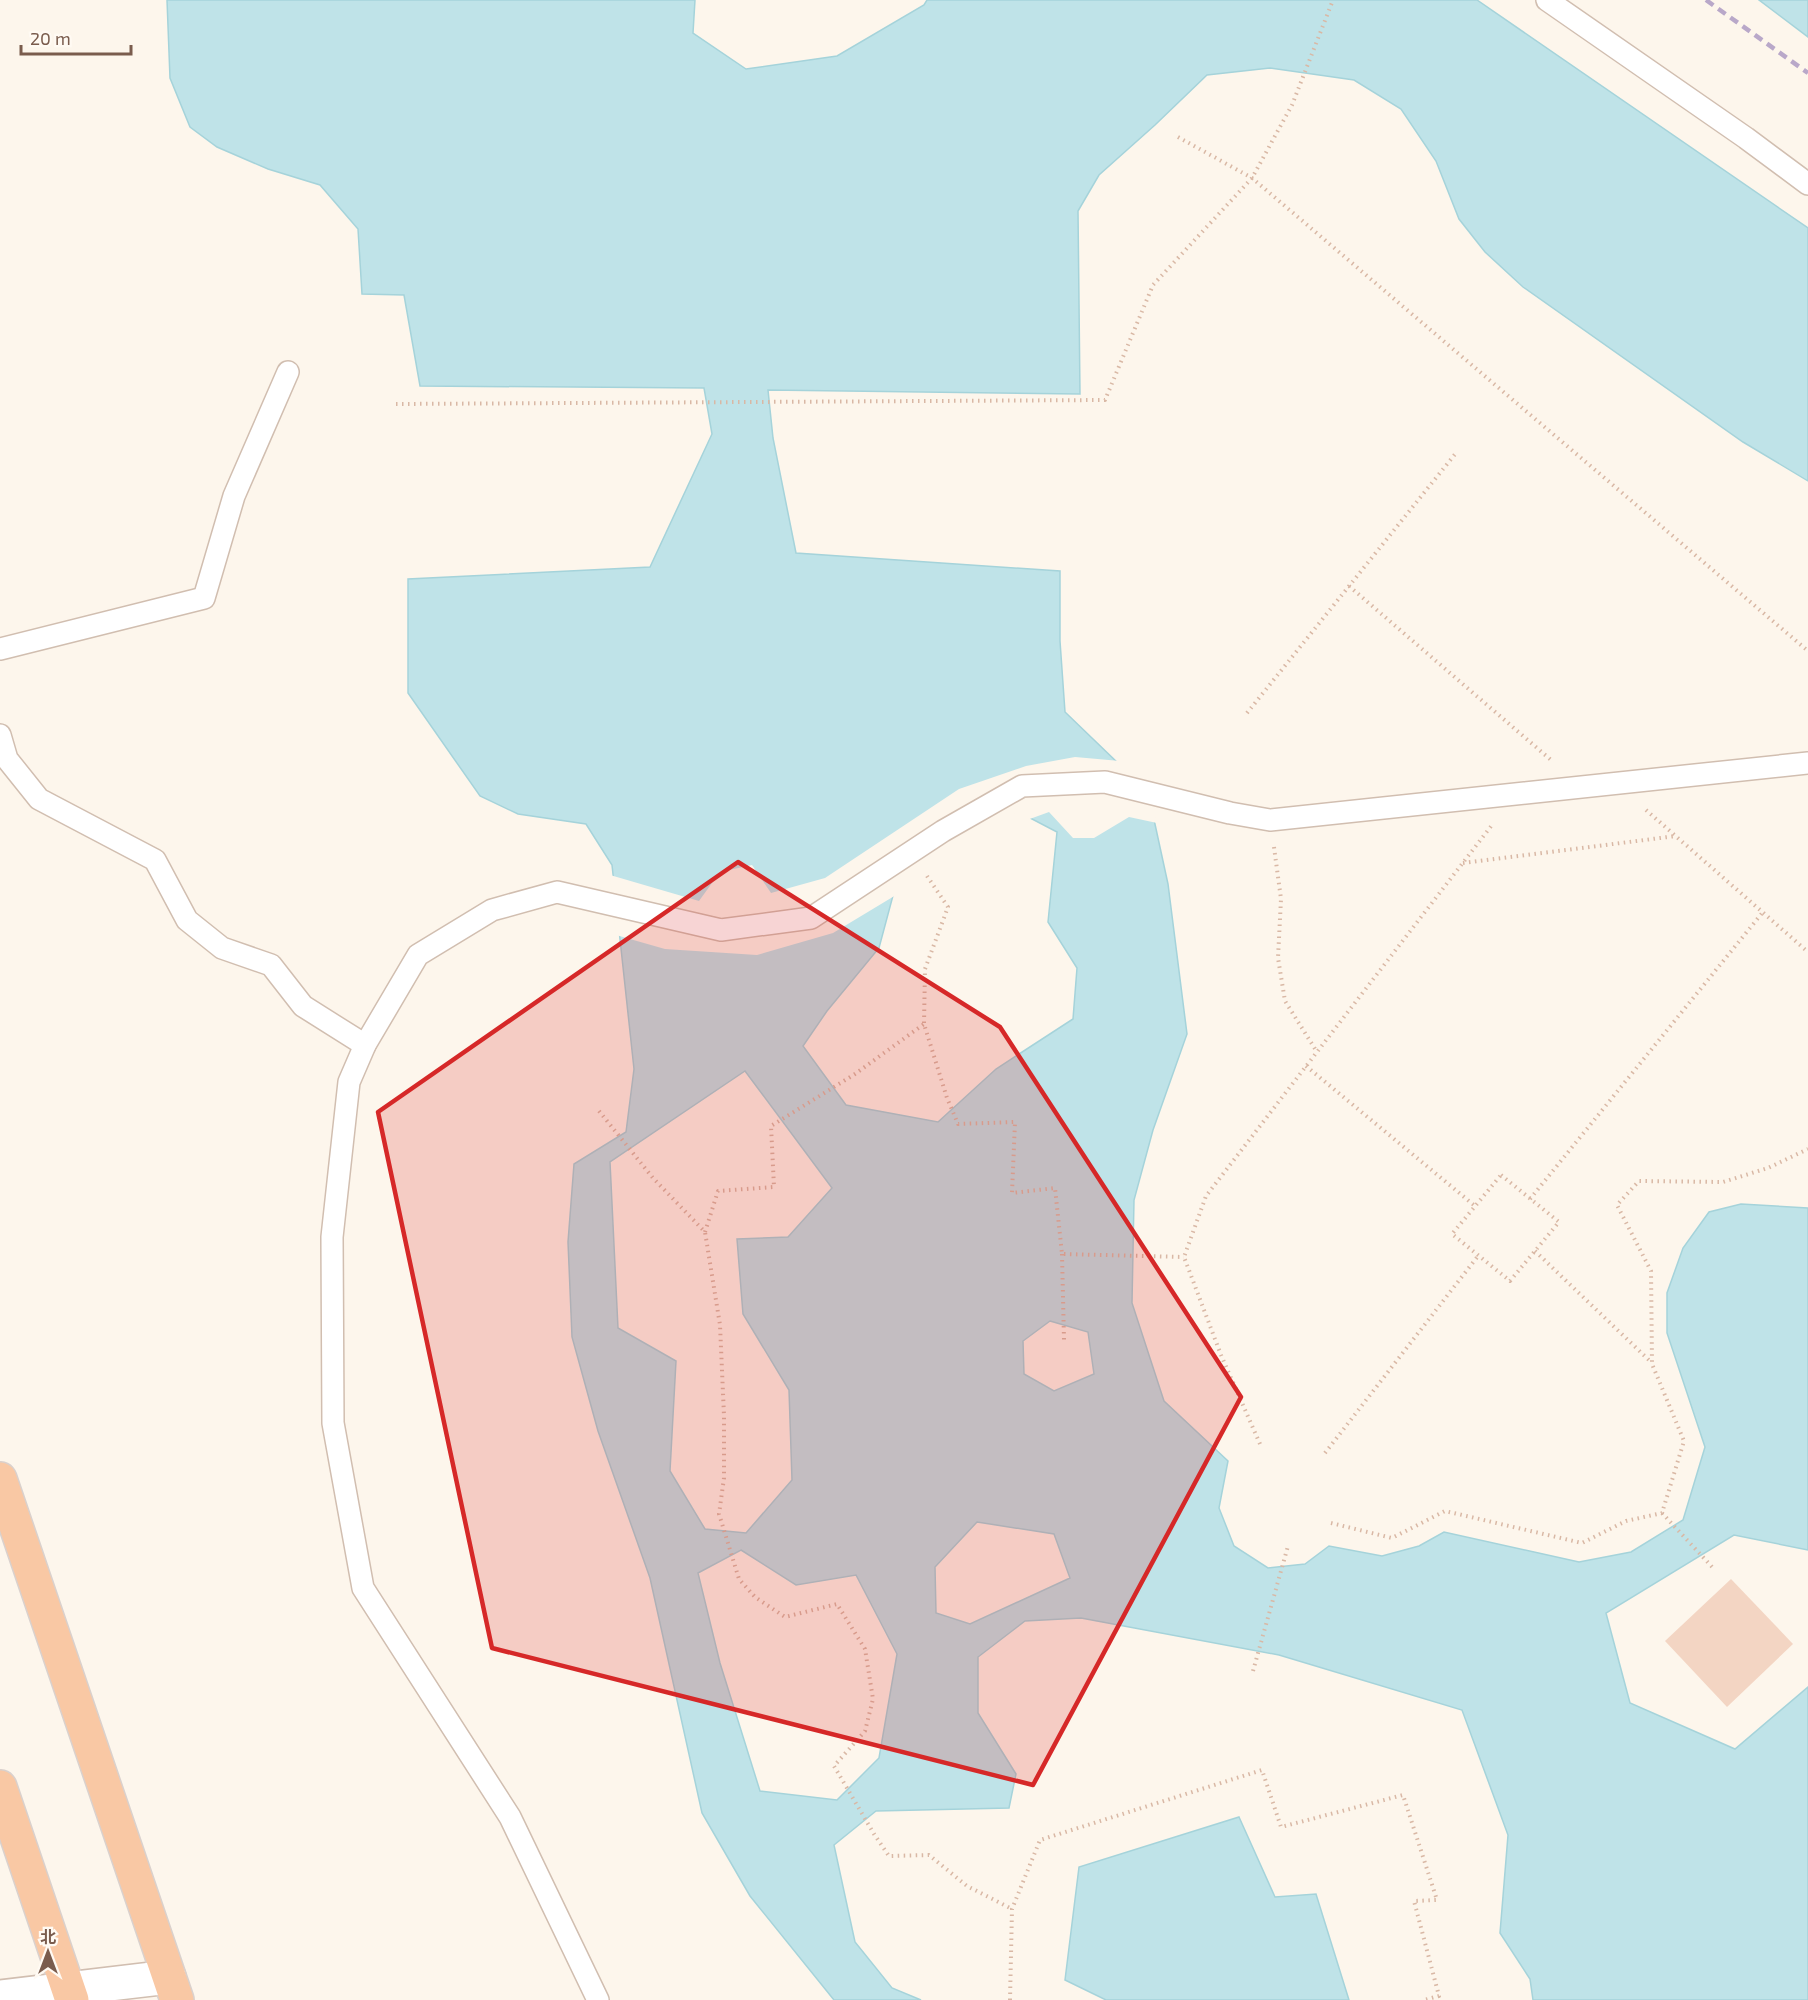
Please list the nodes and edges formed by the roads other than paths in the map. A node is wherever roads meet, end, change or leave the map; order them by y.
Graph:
1 (1548, 0) edge
2 (1808, 184) edge
3 (288, 372) dead end
4 (0, 649) edge
5 (0, 735) edge
6 (1808, 764) edge
7 (366, 1045) junction
8 (0, 1479) edge
9 (0, 1787) edge
10 (173, 1988) edge
11 (70, 1994) edge
12 (0, 1996) edge
13 (598, 2000) edge

1 - 2 lane
3 - 4 lane
5 - 7 lane
6 - 7 lane
7 - 13 lane
8 - 10 highway
9 - 11 highway
10 - 11 street
11 - 12 street

